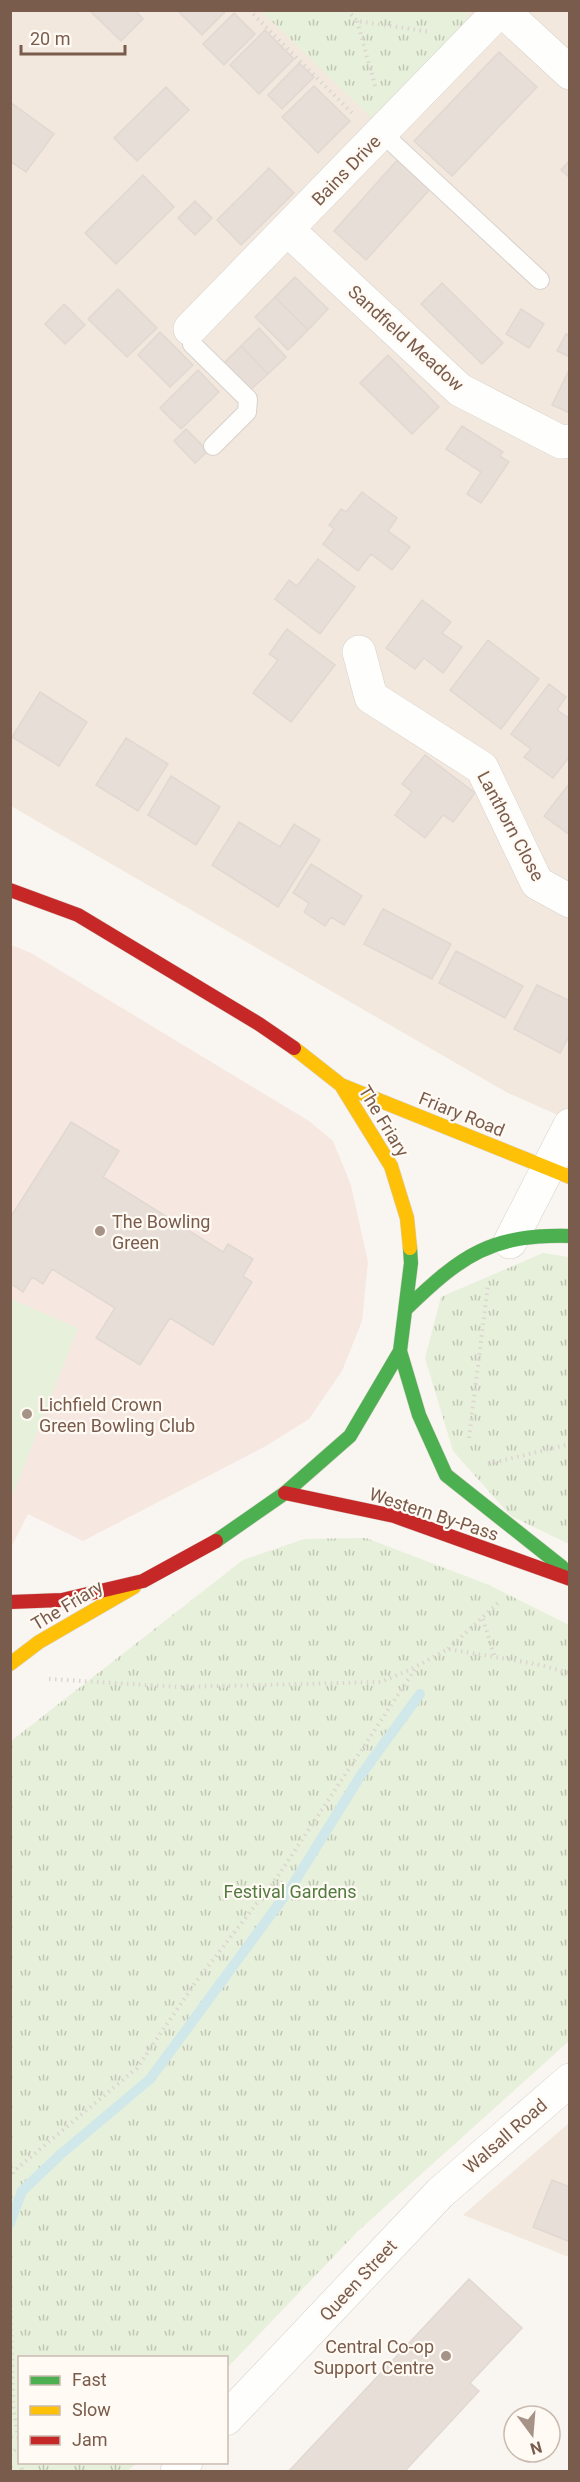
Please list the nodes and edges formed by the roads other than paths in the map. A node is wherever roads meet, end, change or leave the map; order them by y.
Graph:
1 (501, 10) edge
2 (570, 74) edge
3 (382, 133) junction
4 (288, 230) junction
5 (540, 280) dead end
6 (190, 329) joint
7 (570, 441) edge
8 (213, 446) dead end
9 (358, 652) dead end
10 (10, 890) edge
11 (570, 901) edge
12 (341, 1085) junction
13 (570, 1125) edge
14 (559, 1172) edge
15 (570, 1236) edge
16 (502, 1244) junction
17 (406, 1308) junction
18 (400, 1351) junction
19 (285, 1493) junction
20 (570, 1574) edge
21 (570, 1579) edge
22 (143, 1581) junction
23 (10, 1602) edge
24 (10, 1664) edge
25 (570, 2080) edge
26 (440, 2193) joint
27 (228, 2417) edge

1 - 2 street
1 - 3 street, Bains Drive
3 - 4 street, Bains Drive
3 - 5 lane
4 - 6 street, Bains Drive
4 - 7 street, Sandfield Meadow
6 - 8 lane
9 - 11 street, Lanthorn Close
10 - 12 main road, The Friary
12 - 14 main road, Friary Road
12 - 17 main road, The Friary
13 - 14 street
14 - 16 street
15 - 16 main road
16 - 17 main road
17 - 18 main road, The Friary
18 - 19 main road, The Friary
18 - 20 main road, Western By-Pass
19 - 21 main road, Western By-Pass
19 - 22 main road, The Friary
22 - 23 main road, The Friary
22 - 24 main road, The Friary
25 - 26 street, Walsall Road
26 - 27 street, Queen Street

